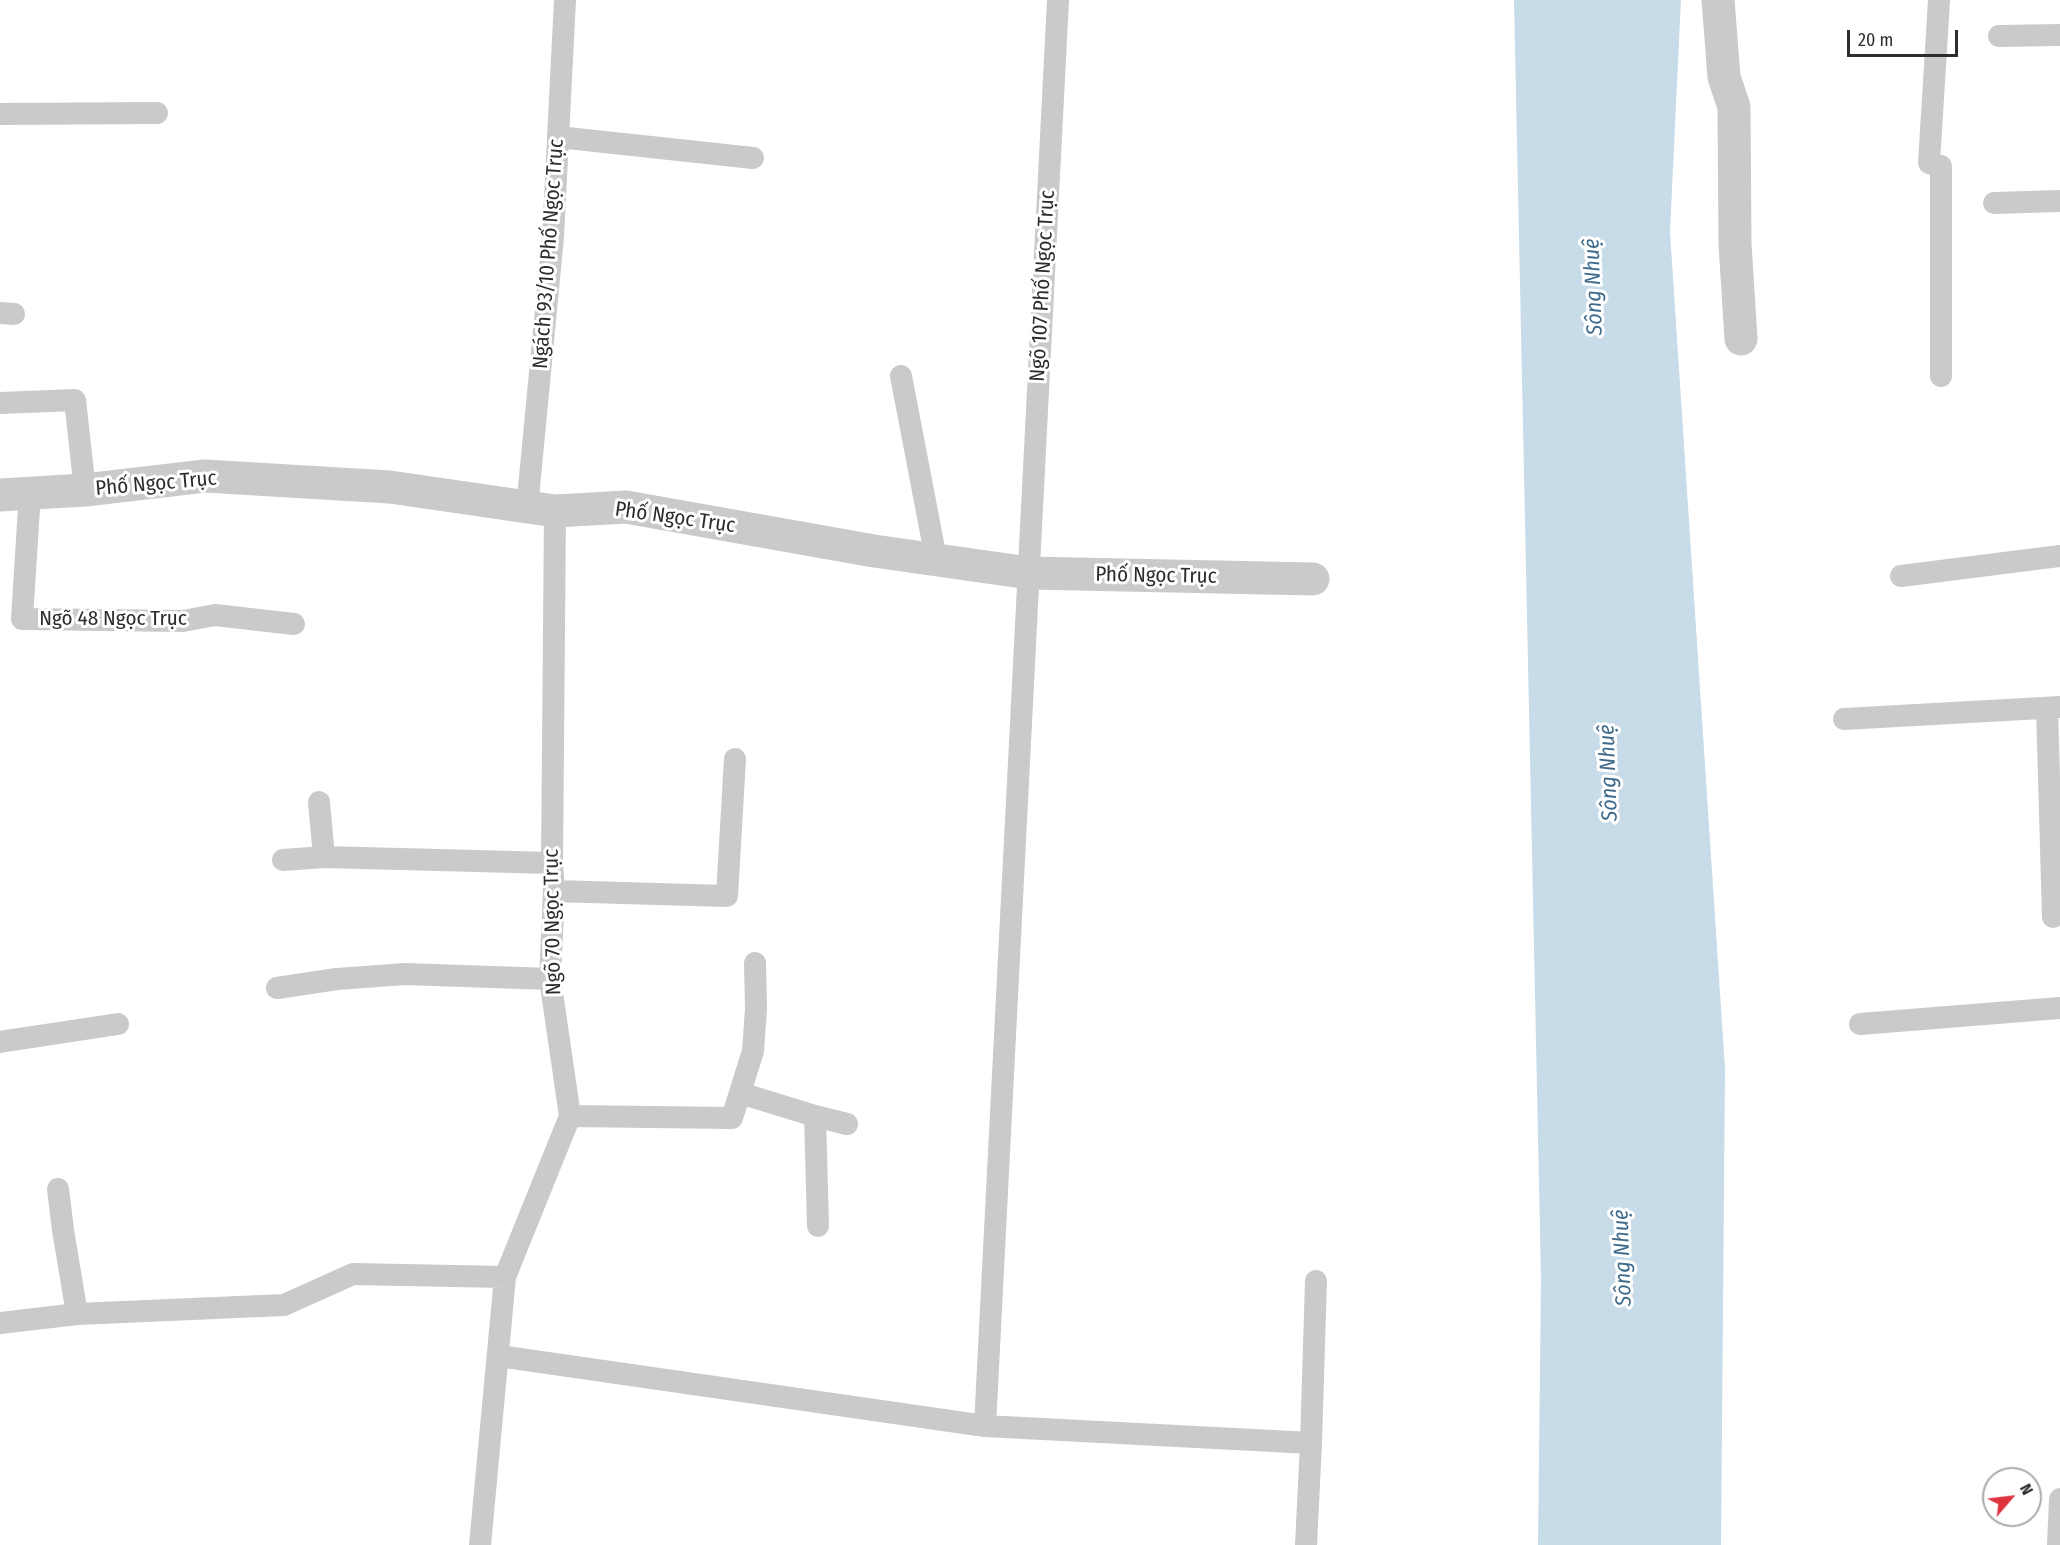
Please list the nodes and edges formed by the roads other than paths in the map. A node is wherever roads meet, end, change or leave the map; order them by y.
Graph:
1 (565, 0) edge
2 (1058, 0) edge
3 (1718, 0) edge
4 (1939, 0) edge
5 (2060, 35) edge
6 (1999, 36) dead end
7 (157, 113) dead end
8 (0, 114) edge
9 (558, 137) junction
10 (753, 158) dead end
11 (2060, 201) edge
12 (1994, 203) dead end
13 (1741, 339) dead end
14 (901, 376) dead end
15 (1941, 376) dead end
16 (0, 403) edge
17 (85, 490) junction
18 (15, 494) edge
19 (541, 509) junction
20 (2060, 556) edge
21 (934, 561) junction
22 (1029, 573) junction
23 (1901, 576) dead end
24 (1313, 579) dead end
25 (294, 624) dead end
26 (2054, 708) edge
27 (1844, 719) dead end
28 (735, 759) dead end
29 (319, 802) dead end
30 (324, 857) junction
31 (283, 860) dead end
32 (552, 862) junction
33 (554, 891) junction
34 (2053, 917) dead end
35 (755, 963) dead end
36 (550, 979) junction
37 (277, 988) dead end
38 (2060, 1008) edge
39 (118, 1024) dead end
40 (1860, 1024) dead end
41 (0, 1042) edge
42 (740, 1093) junction
43 (570, 1116) junction
44 (815, 1116) junction
45 (847, 1124) dead end
46 (58, 1189) dead end
47 (818, 1226) dead end
48 (505, 1277) junction
49 (1316, 1281) dead end
50 (76, 1314) junction
51 (0, 1323) edge
52 (499, 1356) junction
53 (985, 1426) junction
54 (1311, 1443) junction
55 (2060, 1499) edge
56 (480, 1545) edge
57 (1306, 1545) edge
58 (2058, 1545) edge

1 - 9 lane, Ngách 93/10 Phố Ngọc Trục
2 - 22 lane, Ngõ 107 Phố Ngọc Trục
3 - 13 street
4 - 15 lane
5 - 6 lane
7 - 8 lane
9 - 10 lane
9 - 19 lane, Ngách 93/10 Phố Ngọc Trục
11 - 12 lane
14 - 21 lane
16 - 17 lane
17 - 18 street, Phố Ngọc Trục
17 - 19 street, Phố Ngọc Trục
18 - 25 lane, Ngõ 48 Ngọc Trục
19 - 21 street, Phố Ngọc Trục
19 - 32 lane, Ngõ 70 Ngọc Trục
20 - 23 lane
21 - 22 street, Phố Ngọc Trục
22 - 24 street, Phố Ngọc Trục
22 - 53 lane, Ngõ 107 Phố Ngọc Trục
26 - 27 lane
26 - 34 lane
28 - 33 lane
29 - 30 lane
30 - 31 lane
30 - 32 lane
32 - 33 lane, Ngõ 70 Ngọc Trục
33 - 36 lane, Ngõ 70 Ngọc Trục
35 - 42 lane
36 - 37 lane
36 - 43 lane, Ngõ 70 Ngọc Trục
38 - 40 lane
39 - 41 lane
42 - 43 lane
42 - 44 lane
43 - 48 lane
44 - 45 lane
44 - 47 lane
46 - 50 lane
48 - 50 lane
48 - 52 lane
49 - 54 lane
50 - 51 lane
52 - 53 lane
52 - 56 lane
53 - 54 lane
54 - 57 lane
55 - 58 lane

